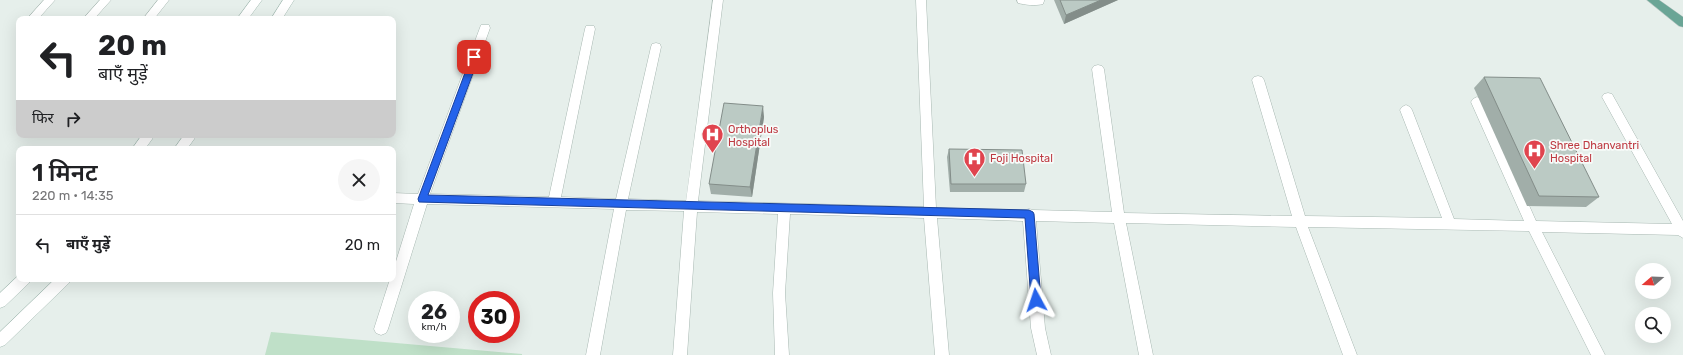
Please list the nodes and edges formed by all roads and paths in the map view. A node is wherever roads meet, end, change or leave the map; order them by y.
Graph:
1 (50, 0) edge
2 (106, 0) edge
3 (164, 0) edge
4 (257, 0) edge
5 (289, 0) edge
6 (718, 0) edge
7 (921, 0) edge
8 (1022, 0) edge
9 (1652, 0) edge
10 (1039, 1) dead end
11 (35, 16) edge
12 (91, 16) edge
13 (151, 16) edge
14 (244, 16) edge
15 (278, 16) edge
16 (1683, 22) edge
17 (485, 28) dead end
18 (590, 28) dead end
19 (656, 47) dead end
20 (1098, 69) dead end
21 (1258, 80) dead end
22 (1608, 97) dead end
23 (1477, 102) dead end
24 (1406, 110) dead end
25 (147, 138) edge
26 (189, 138) edge
27 (140, 146) edge
28 (182, 146) edge
29 (396, 198) edge
30 (422, 199) junction
31 (554, 202) junction
32 (621, 204) junction
33 (691, 206) junction
34 (784, 208) junction
35 (930, 213) junction
36 (1029, 214) junction
37 (1119, 218) junction
38 (1300, 221) junction
39 (1450, 224) junction
40 (1533, 227) junction
41 (1682, 231) edge
42 (396, 281) edge
43 (21, 282) edge
44 (61, 282) edge
45 (396, 282) edge
46 (0, 302) edge
47 (381, 329) dead end
48 (0, 341) edge
49 (594, 355) edge
50 (680, 355) edge
51 (782, 355) edge
52 (942, 355) edge
53 (1044, 355) edge
54 (1146, 355) edge
55 (1350, 355) edge
56 (1598, 355) edge

1 - 11 street
2 - 12 street
3 - 13 street
4 - 14 street
5 - 15 street
6 - 33 street
7 - 35 street
8 - 10 street
9 - 16 main road
17 - 30 street
18 - 31 street
19 - 32 street
20 - 37 street
21 - 38 street
22 - 41 street
23 - 40 street
24 - 39 street
25 - 27 street
26 - 28 street
29 - 30 street
30 - 31 street
30 - 42 street
31 - 32 street
32 - 33 street
32 - 49 street
33 - 34 street
33 - 50 street
34 - 35 street
34 - 51 street
35 - 36 street
35 - 52 street
36 - 37 street
36 - 53 street
37 - 38 street
37 - 54 street
38 - 39 street
38 - 55 street
39 - 40 street
40 - 41 street
40 - 56 street
43 - 46 street
44 - 48 street
45 - 47 street

